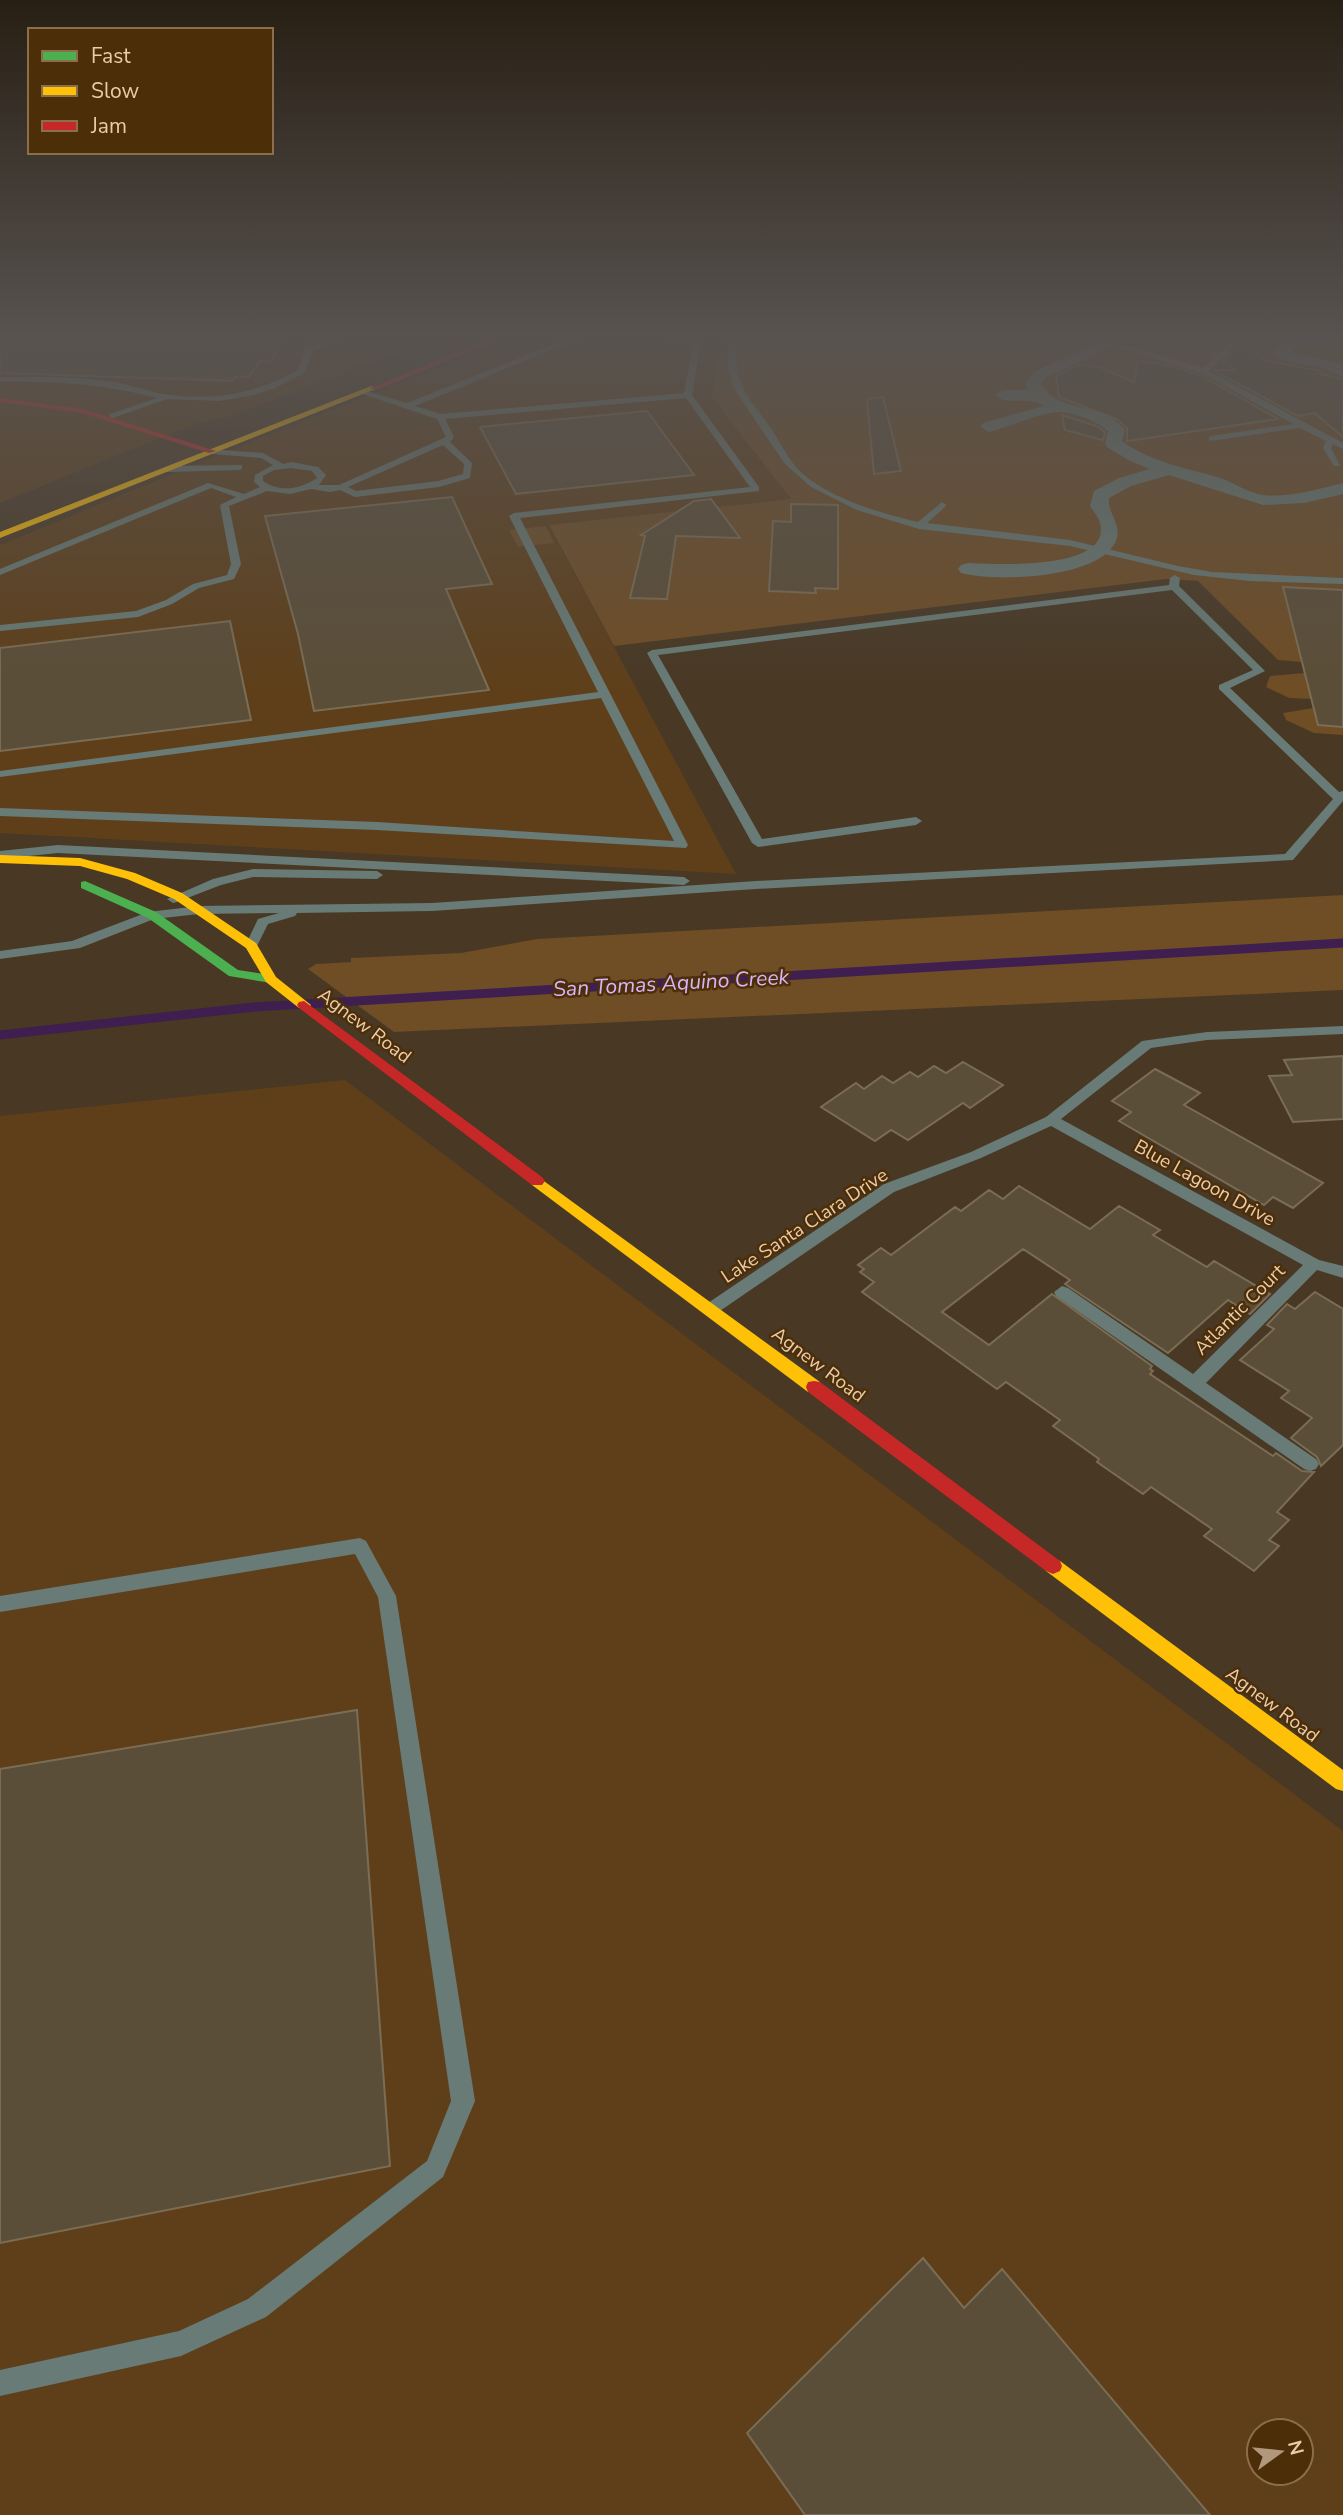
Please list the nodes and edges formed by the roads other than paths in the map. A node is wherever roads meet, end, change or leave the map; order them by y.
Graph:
1 (171, 451) edge
2 (212, 451) joint
3 (216, 451) edge
4 (261, 451) edge
5 (423, 451) edge
6 (455, 451) edge
7 (729, 451) edge
8 (780, 451) edge
9 (1125, 451) edge
10 (1329, 451) edge
11 (262, 456) junction
12 (281, 466) junction
13 (1340, 466) edge
14 (239, 467) junction
15 (167, 469) junction
16 (1166, 470) junction
17 (259, 475) junction
18 (310, 486) junction
19 (77, 487) dead end
20 (341, 487) junction
21 (266, 488) junction
22 (1343, 488) edge
23 (244, 496) junction
24 (942, 505) dead end
25 (919, 526) junction
26 (0, 534) edge
27 (1102, 550) junction
28 (968, 569) dead end
29 (1175, 569) junction
30 (0, 572) edge
31 (1343, 581) edge
32 (1174, 587) junction
33 (0, 628) edge
34 (606, 694) junction
35 (0, 774) edge
36 (1341, 795) edge
37 (0, 812) edge
38 (916, 821) dead end
39 (0, 858) edge
40 (509, 872) junction
41 (757, 885) junction
42 (178, 896) junction
43 (309, 908) junction
44 (200, 910) junction
45 (152, 915) junction
46 (251, 947) junction
47 (0, 955) edge
48 (271, 979) junction
49 (1343, 1030) edge
50 (1051, 1120) junction
51 (1314, 1264) junction
52 (1343, 1272) edge
53 (1062, 1292) dead end
54 (711, 1310) junction
55 (1194, 1384) junction
56 (1310, 1464) dead end
57 (0, 1604) edge
58 (1343, 1782) edge
59 (0, 2383) edge

1 - 19 street
2 - 14 lane
2 - 15 street
3 - 11 lane
4 - 11 lane
5 - 20 lane
6 - 20 lane
7 - 34 lane
8 - 25 lane
9 - 16 street
10 - 13 lane
11 - 12 lane
12 - 17 lane
12 - 18 lane
14 - 15 lane
14 - 17 lane
15 - 26 street
16 - 22 street
16 - 27 street
17 - 21 lane
18 - 20 lane
18 - 21 lane
21 - 23 lane
23 - 30 lane
23 - 33 lane
24 - 25 lane
25 - 27 lane
27 - 28 street
27 - 29 lane
29 - 31 lane
29 - 32 lane
32 - 36 lane
32 - 38 lane
34 - 35 lane
34 - 37 lane
36 - 41 lane
39 - 40 lane
39 - 42 street, Agnew Road
39 - 45 street, Agnew Road
40 - 41 lane
40 - 42 lane
41 - 43 lane
42 - 44 street, Agnew Road
42 - 45 lane
43 - 44 lane
43 - 46 lane
44 - 45 lane
44 - 46 street, Agnew Road
45 - 47 lane
45 - 48 street, Agnew Road
46 - 48 street, Agnew Road
48 - 54 street, Agnew Road
49 - 50 lane, Lake Santa Clara Drive
50 - 51 lane, Blue Lagoon Drive
50 - 54 lane, Lake Santa Clara Drive
51 - 52 lane, Blue Lagoon Drive
51 - 55 lane, Atlantic Court
53 - 55 lane, Atlantic Court
54 - 58 street, Agnew Road
55 - 56 lane, Atlantic Court
57 - 59 lane

